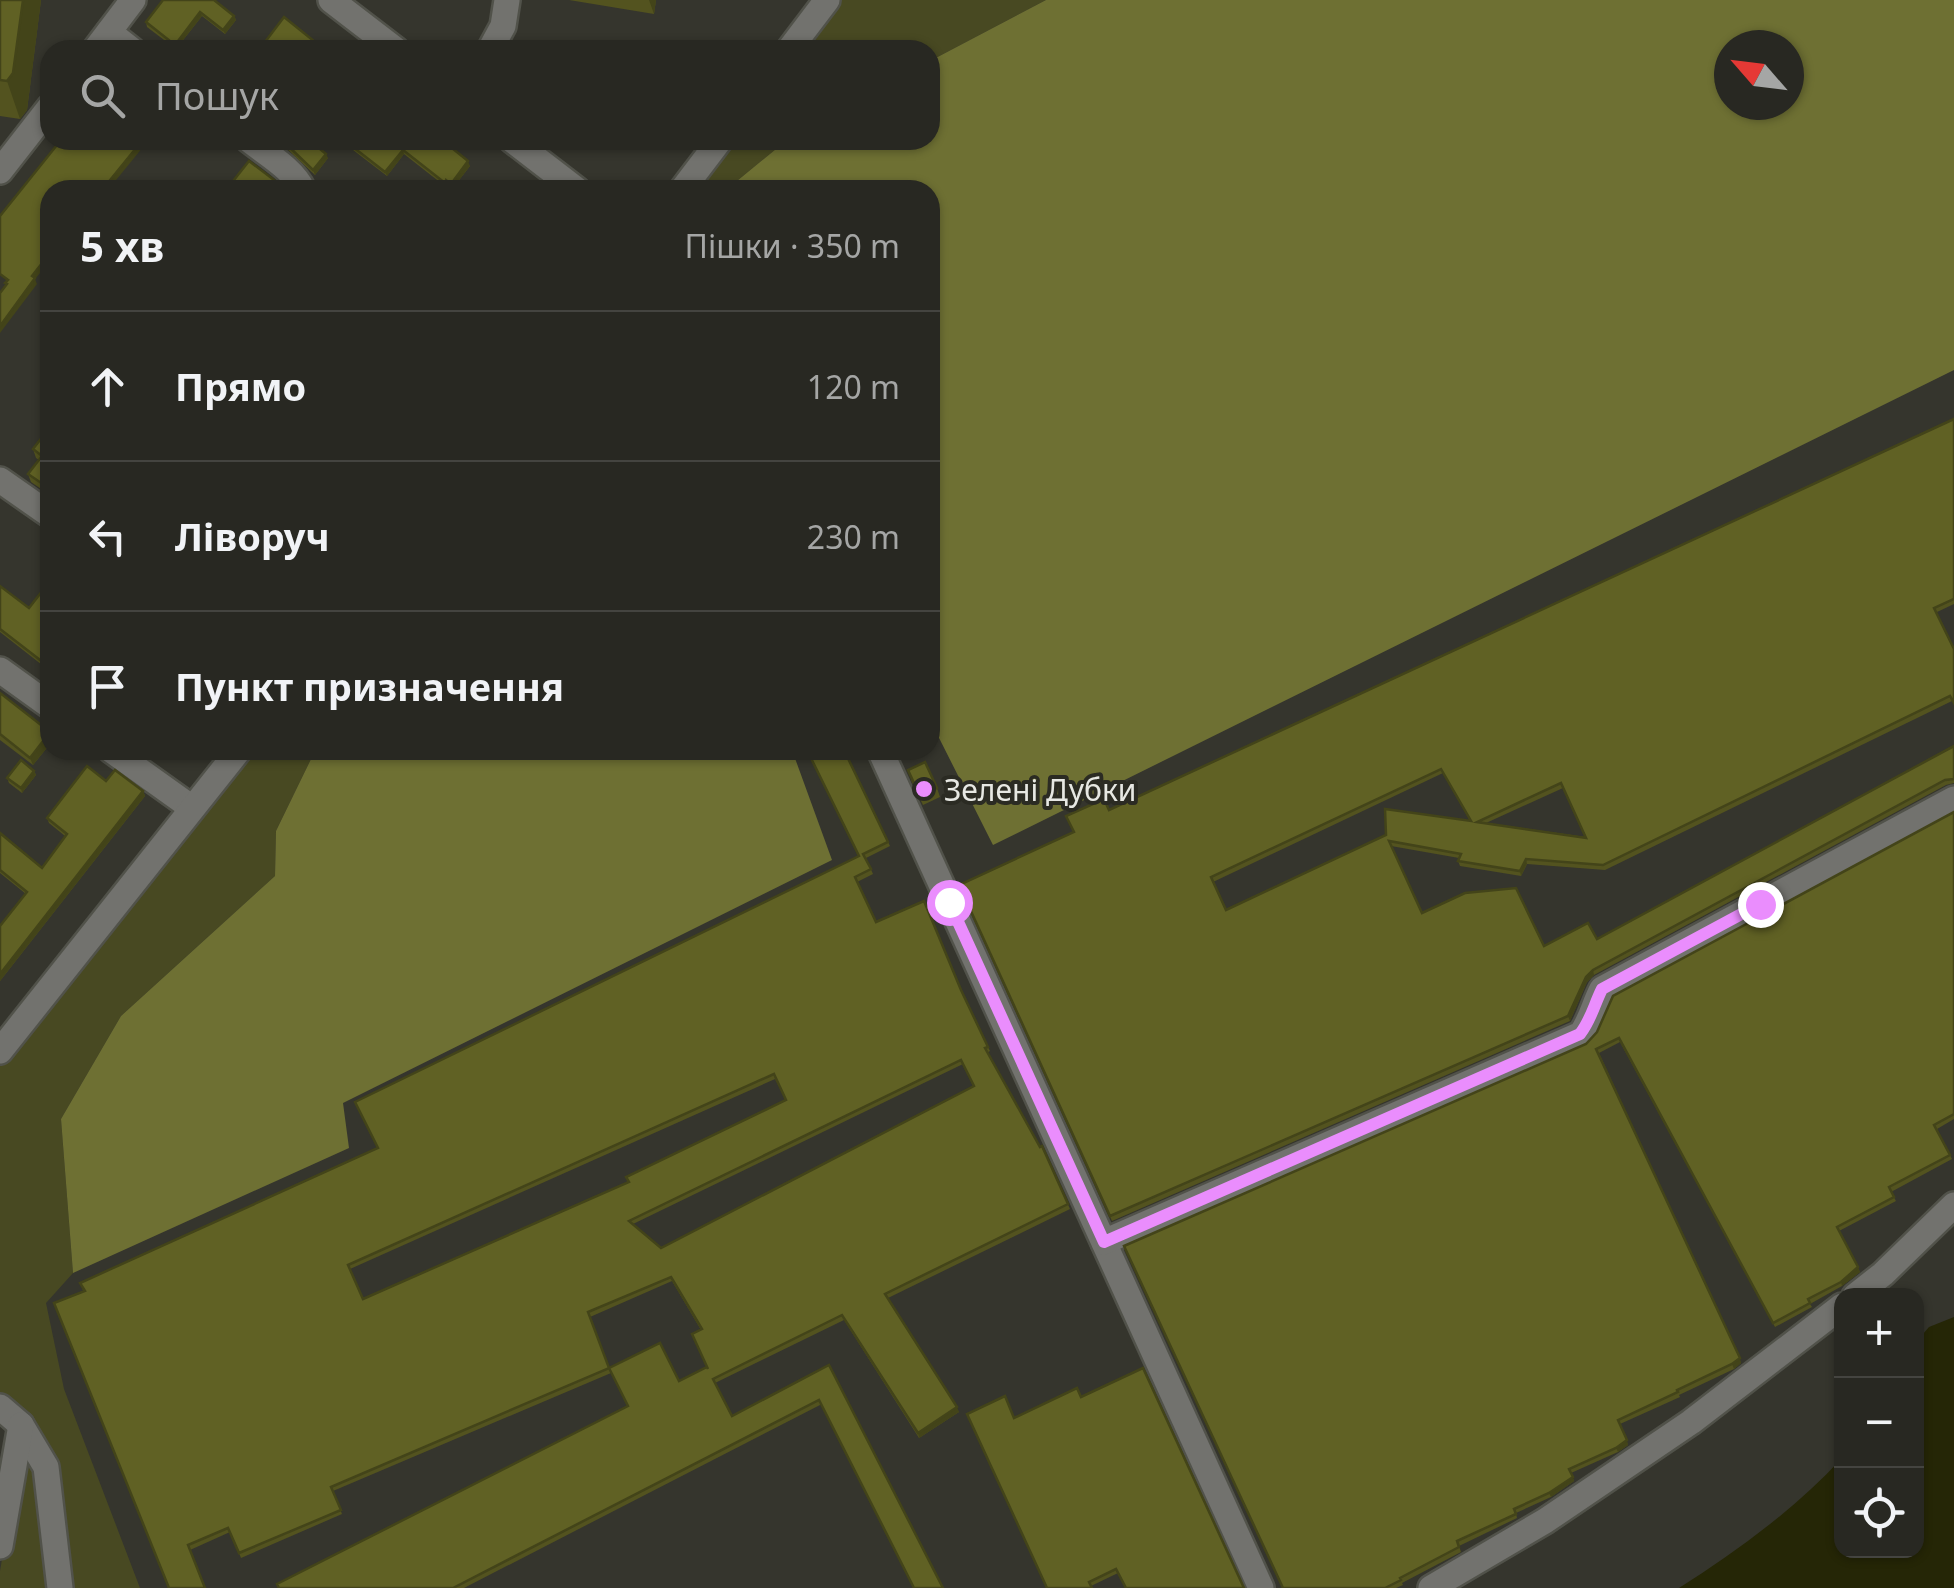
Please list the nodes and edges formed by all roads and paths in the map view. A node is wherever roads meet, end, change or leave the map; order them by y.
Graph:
1 (134, 0) edge
2 (331, 0) edge
3 (507, 0) edge
4 (827, 0) edge
5 (103, 40) edge
6 (383, 40) edge
7 (495, 40) edge
8 (796, 40) edge
9 (40, 120) edge
10 (262, 150) edge
11 (525, 150) edge
12 (712, 150) edge
13 (0, 171) edge
14 (297, 180) edge
15 (564, 180) edge
16 (690, 180) edge
17 (0, 480) edge
18 (40, 507) edge
19 (0, 670) edge
20 (40, 699) edge
21 (125, 760) edge
22 (231, 760) edge
23 (885, 760) edge
24 (1954, 799) edge
25 (192, 808) junction
26 (0, 1050) edge
27 (1954, 1205) edge
28 (1104, 1242) junction
29 (1866, 1288) edge
30 (1834, 1312) edge
31 (0, 1407) edge
32 (21, 1426) junction
33 (0, 1546) edge
34 (60, 1588) edge
35 (1261, 1588) edge
36 (1431, 1588) edge

1 - 5 street
2 - 6 street
3 - 7 street
4 - 8 street
9 - 13 street
10 - 14 street
11 - 15 street
12 - 16 street
17 - 18 street
19 - 20 street
21 - 25 street
22 - 25 street
23 - 28 street
24 - 28 street
25 - 26 street
27 - 29 street
28 - 35 street
30 - 36 street
31 - 32 street
32 - 33 street
32 - 34 street

